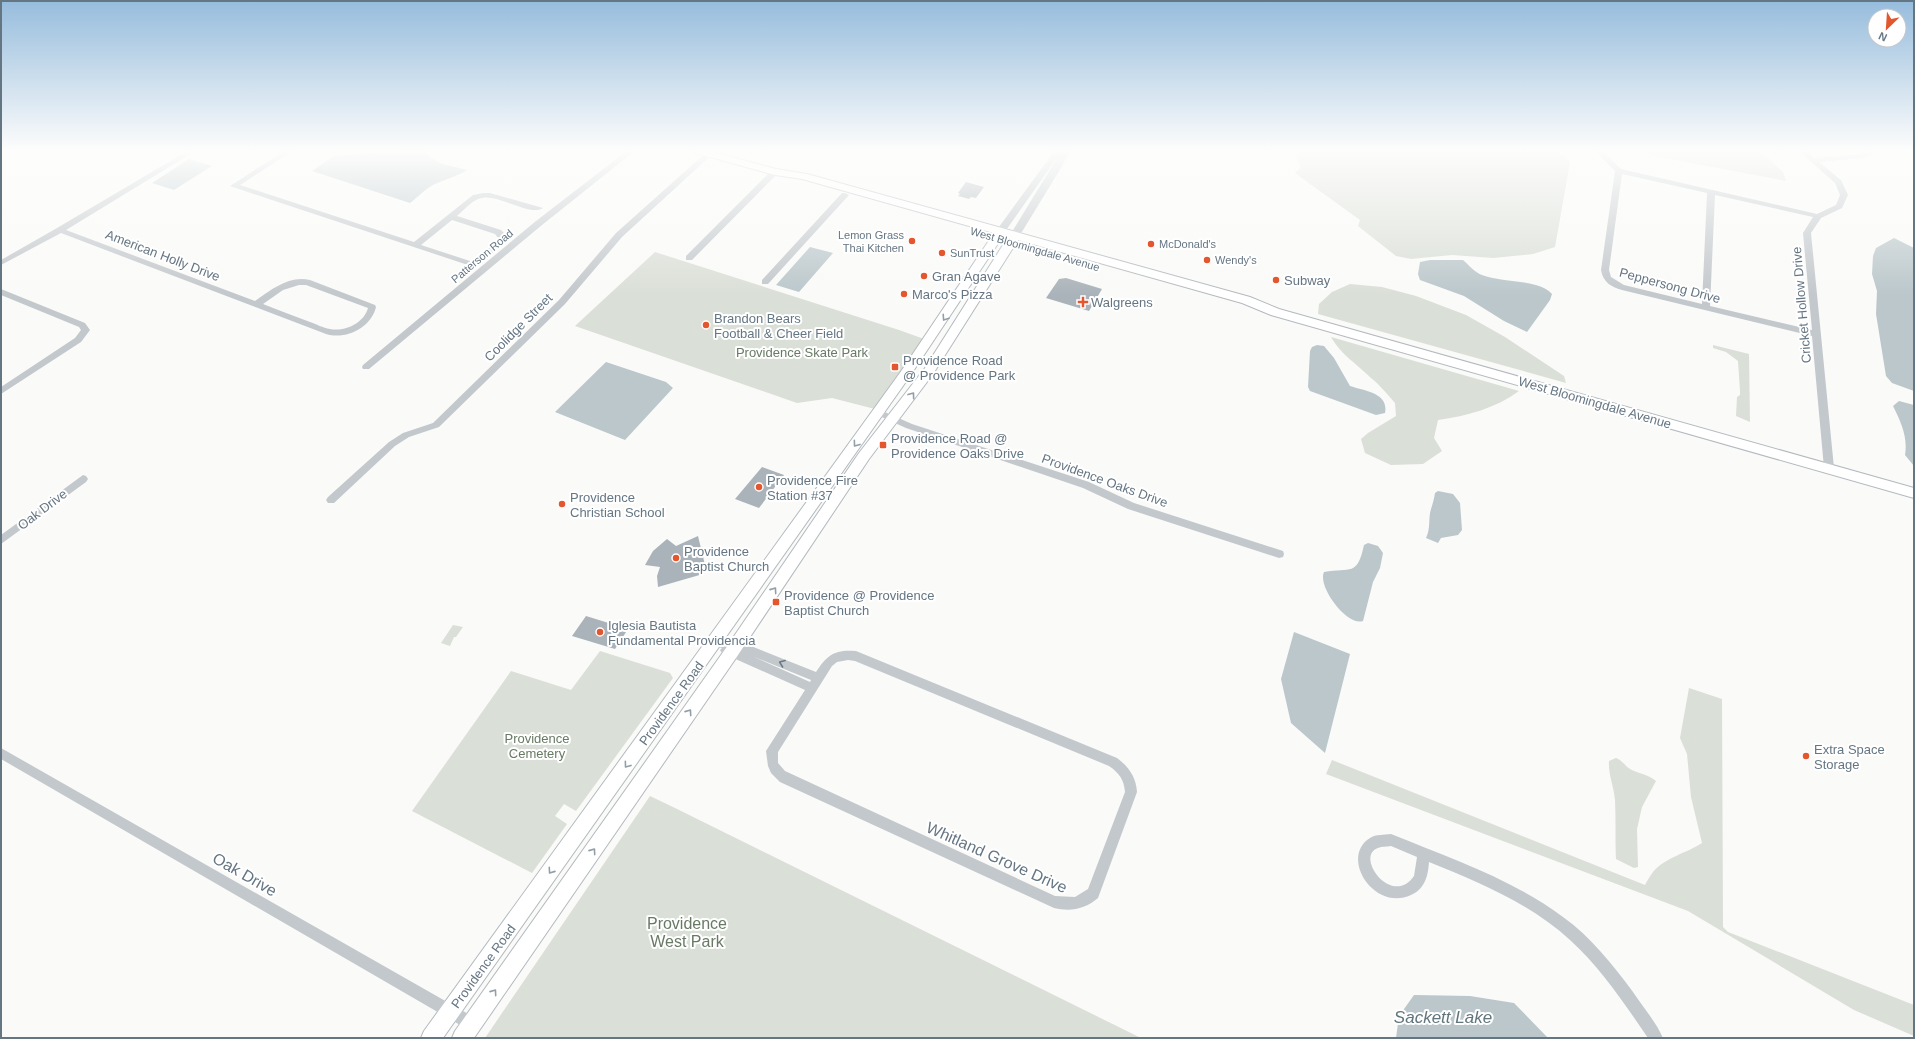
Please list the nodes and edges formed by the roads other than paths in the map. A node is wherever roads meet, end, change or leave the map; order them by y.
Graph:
1 (112, 198) edge
2 (271, 198) edge
3 (474, 198) edge
4 (502, 198) edge
5 (572, 198) edge
6 (659, 198) edge
7 (749, 198) edge
8 (840, 198) edge
9 (869, 198) edge
10 (1023, 198) edge
11 (1038, 198) edge
12 (1615, 198) edge
13 (1711, 198) edge
14 (1740, 198) edge
15 (1842, 198) edge
16 (539, 208) dead end
17 (1818, 216) junction
18 (452, 217) junction
19 (60, 230) junction
20 (998, 234) junction
21 (1013, 239) junction
22 (414, 246) junction
23 (689, 258) dead end
24 (1, 263) edge
25 (765, 282) dead end
26 (1, 292) edge
27 (257, 304) junction
28 (1706, 307) junction
29 (1817, 334) junction
30 (366, 367) dead end
31 (3, 387) edge
32 (878, 412) junction
33 (894, 418) junction
34 (1829, 468) junction
35 (82, 478) dead end
36 (1914, 493) edge
37 (332, 500) dead end
38 (1, 540) edge
39 (1279, 554) dead end
40 (715, 642) junction
41 (734, 649) junction
42 (815, 683) junction
43 (1, 753) edge
44 (1424, 855) junction
45 (450, 1011) junction
46 (467, 1031) edge
47 (432, 1038) edge
48 (1656, 1038) edge

1 - 19 street
2 - 22 street
3 - 18 street
4 - 16 street
5 - 30 street, Patterson Road
6 - 37 street, Coolidge Street
7 - 23 street
8 - 25 street
9 - 20 main road, West Bloomingdale Avenue
10 - 20 street, Providence Road
11 - 21 street, Providence Road
12 - 28 street, Peppersong Drive
13 - 28 street
14 - 17 street
15 - 17 street
17 - 29 street, Cricket Hollow Drive
18 - 22 street
18 - 22 street
19 - 24 street
19 - 27 street, American Holly Drive
20 - 21 main road, West Bloomingdale Avenue
20 -> 32 main road, Providence Road
33 -> 21 main road, Providence Road
21 - 34 main road, West Bloomingdale Avenue
26 - 31 street
27 - 27 street, American Holly Drive
28 - 29 street, Peppersong Drive
29 - 34 street, Cricket Hollow Drive
32 - 33 street, Providence Oaks Drive
32 -> 40 main road, Providence Road
33 - 39 street, Providence Oaks Drive
41 -> 33 main road, Providence Road
34 - 36 main road, West Bloomingdale Avenue
35 - 38 street, Oak Drive
40 - 41 street
40 -> 45 main road, Providence Road
41 - 42 street
46 -> 41 main road, Providence Road
42 - 42 street, Whitland Grove Drive
43 - 45 street, Oak Drive
44 - 44 street
44 - 48 street
45 - 46 street, Oak Drive
45 - 47 main road, Providence Road

